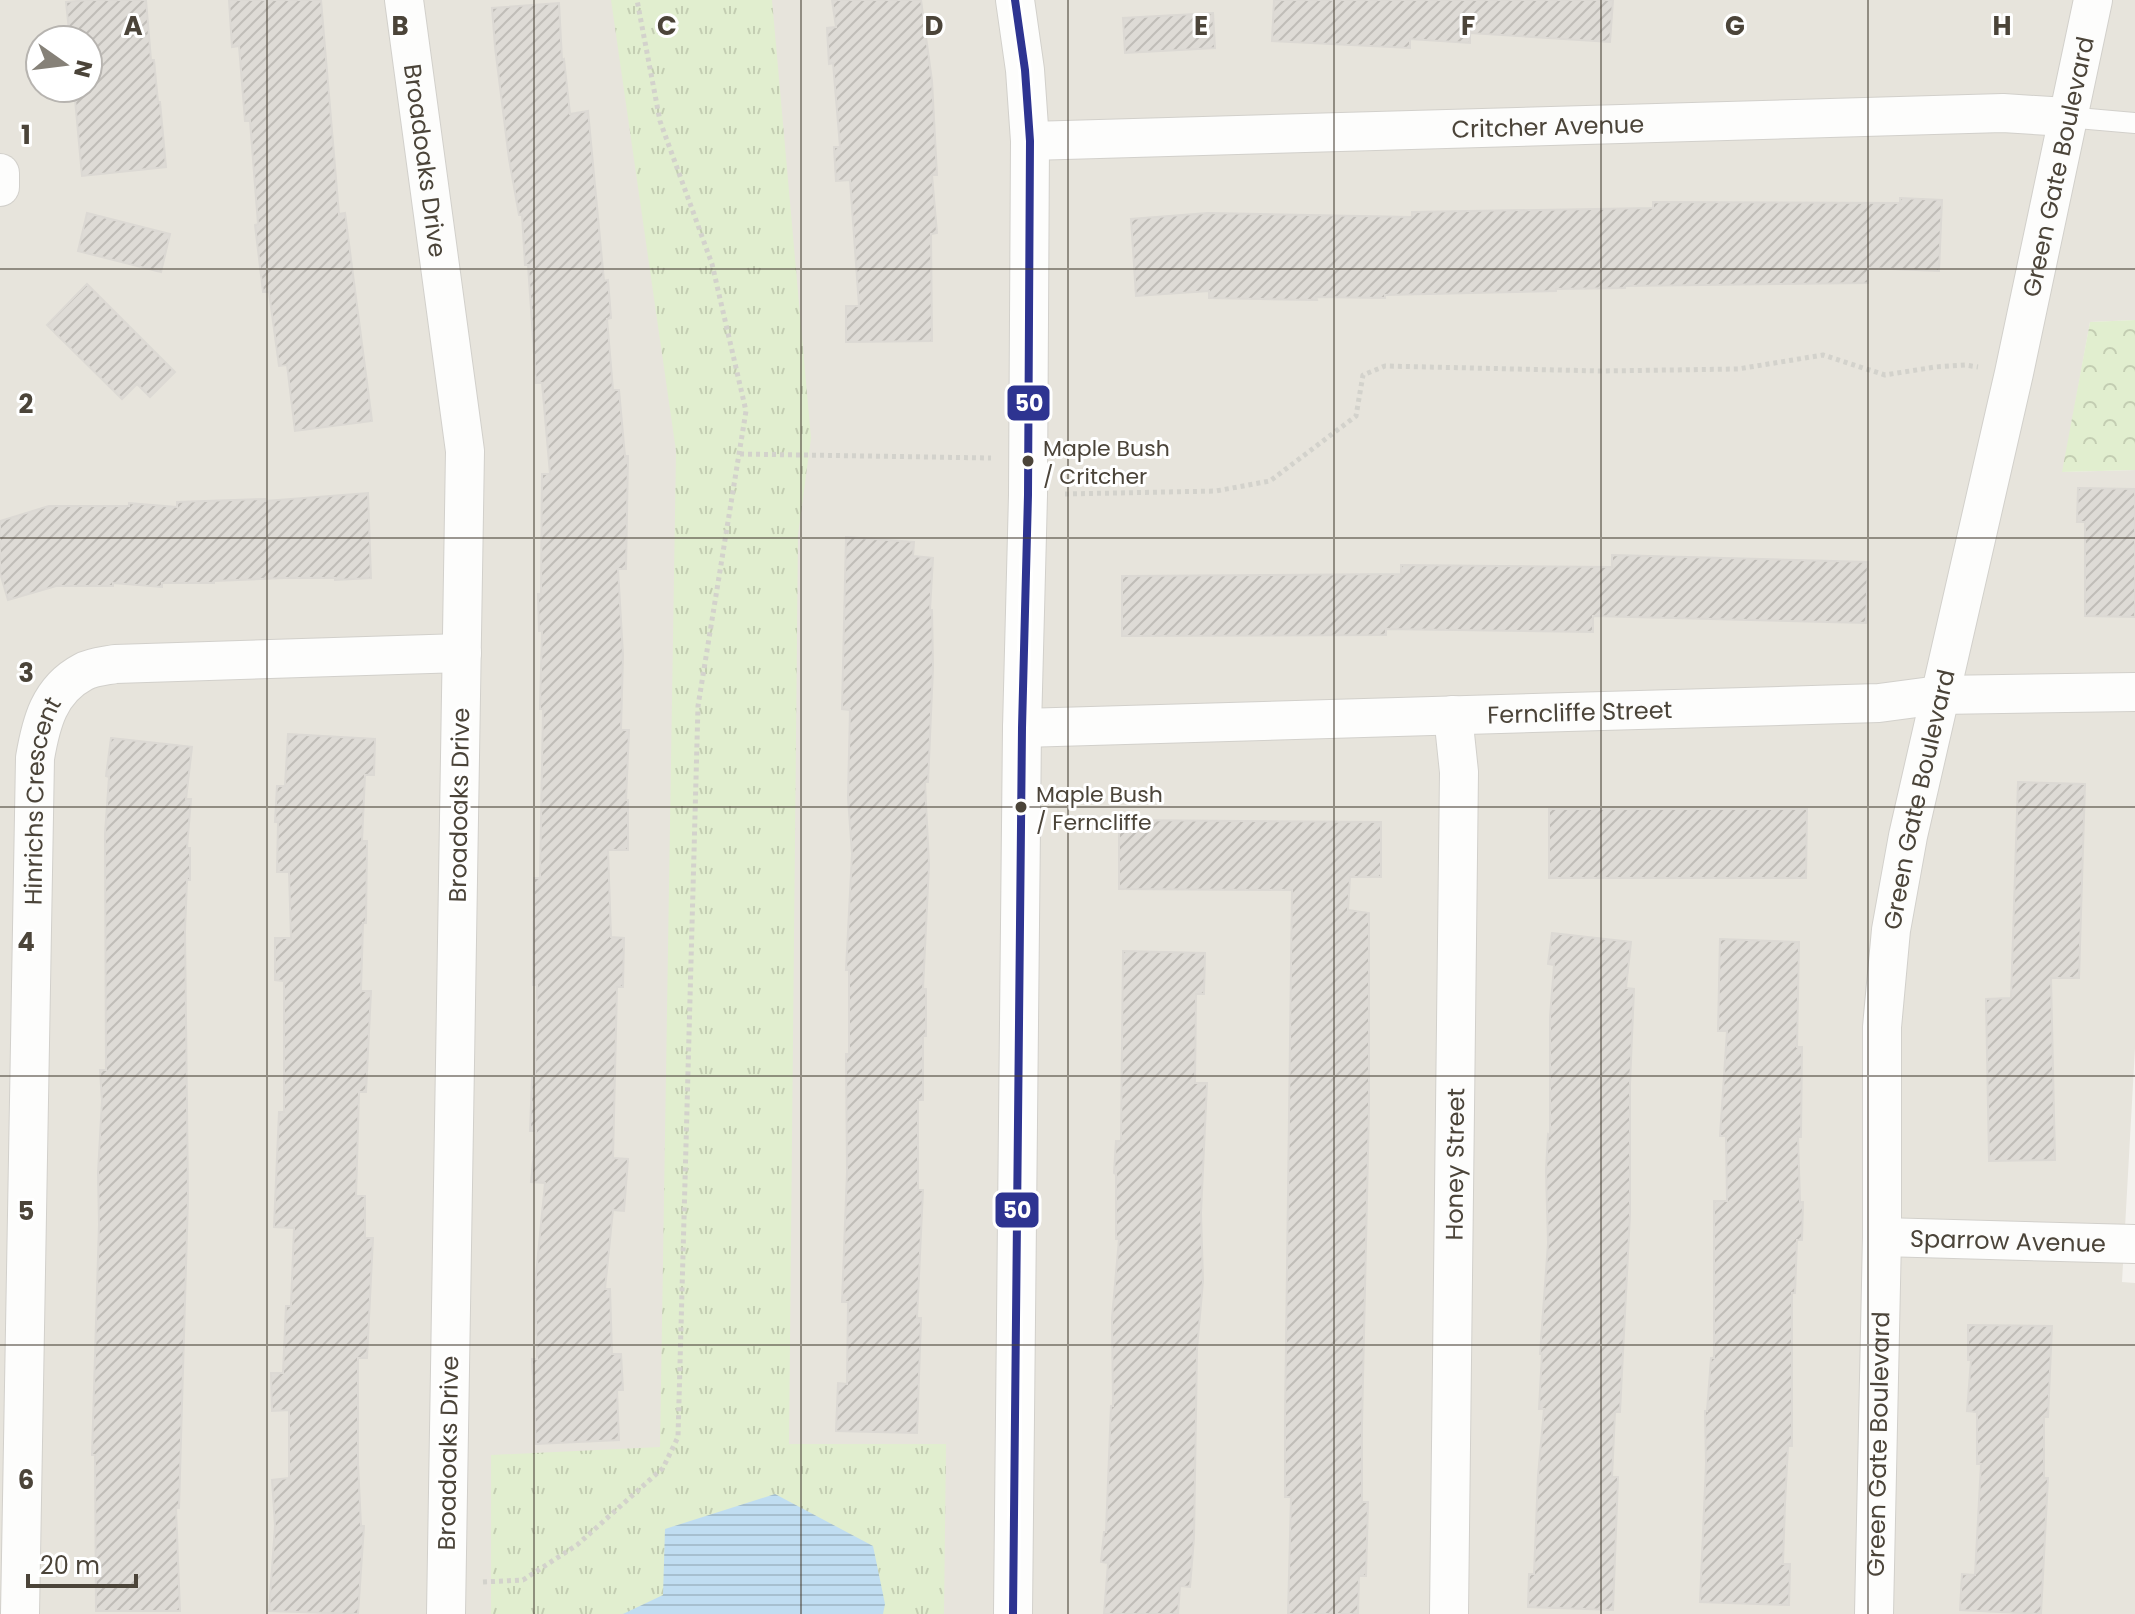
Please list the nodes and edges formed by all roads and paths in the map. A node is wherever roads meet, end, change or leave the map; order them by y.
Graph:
1 (404, 0) edge
2 (637, 0) edge
3 (1015, 0) edge
4 (2093, 0) edge
5 (2066, 117) junction
6 (2135, 123) edge
7 (1030, 141) junction
8 (0, 173) edge
9 (0, 187) edge
10 (1965, 365) dead end
11 (740, 454) junction
12 (971, 458) dead end
13 (1028, 495) junction
14 (462, 653) junction
15 (2135, 692) edge
16 (1939, 695) junction
17 (1453, 715) junction
18 (1022, 728) junction
19 (1882, 1237) junction
20 (2135, 1244) edge
21 (446, 1599) edge
22 (20, 1614) edge
23 (1013, 1614) edge
24 (1449, 1614) edge
25 (1874, 1614) edge

1 - 14 street, Broadoaks Drive
2 - 11 path
3 - 7 street
4 - 5 street, Green Gate Boulevard
5 - 6 lane
5 - 7 street, Critcher Avenue
5 - 16 street, Green Gate Boulevard
7 - 13 street
8 - 9 street
10 - 13 path
11 - 12 path
11 - 21 path
13 - 18 street
14 - 21 street, Broadoaks Drive
14 - 22 street, Hinrichs Crescent
15 - 16 street, Ferncliffe Street
16 - 17 street, Ferncliffe Street
16 - 19 street, Green Gate Boulevard
17 - 18 street, Ferncliffe Street
17 - 24 street, Honey Street
18 - 23 street
19 - 20 street, Sparrow Avenue
19 - 25 street, Green Gate Boulevard

